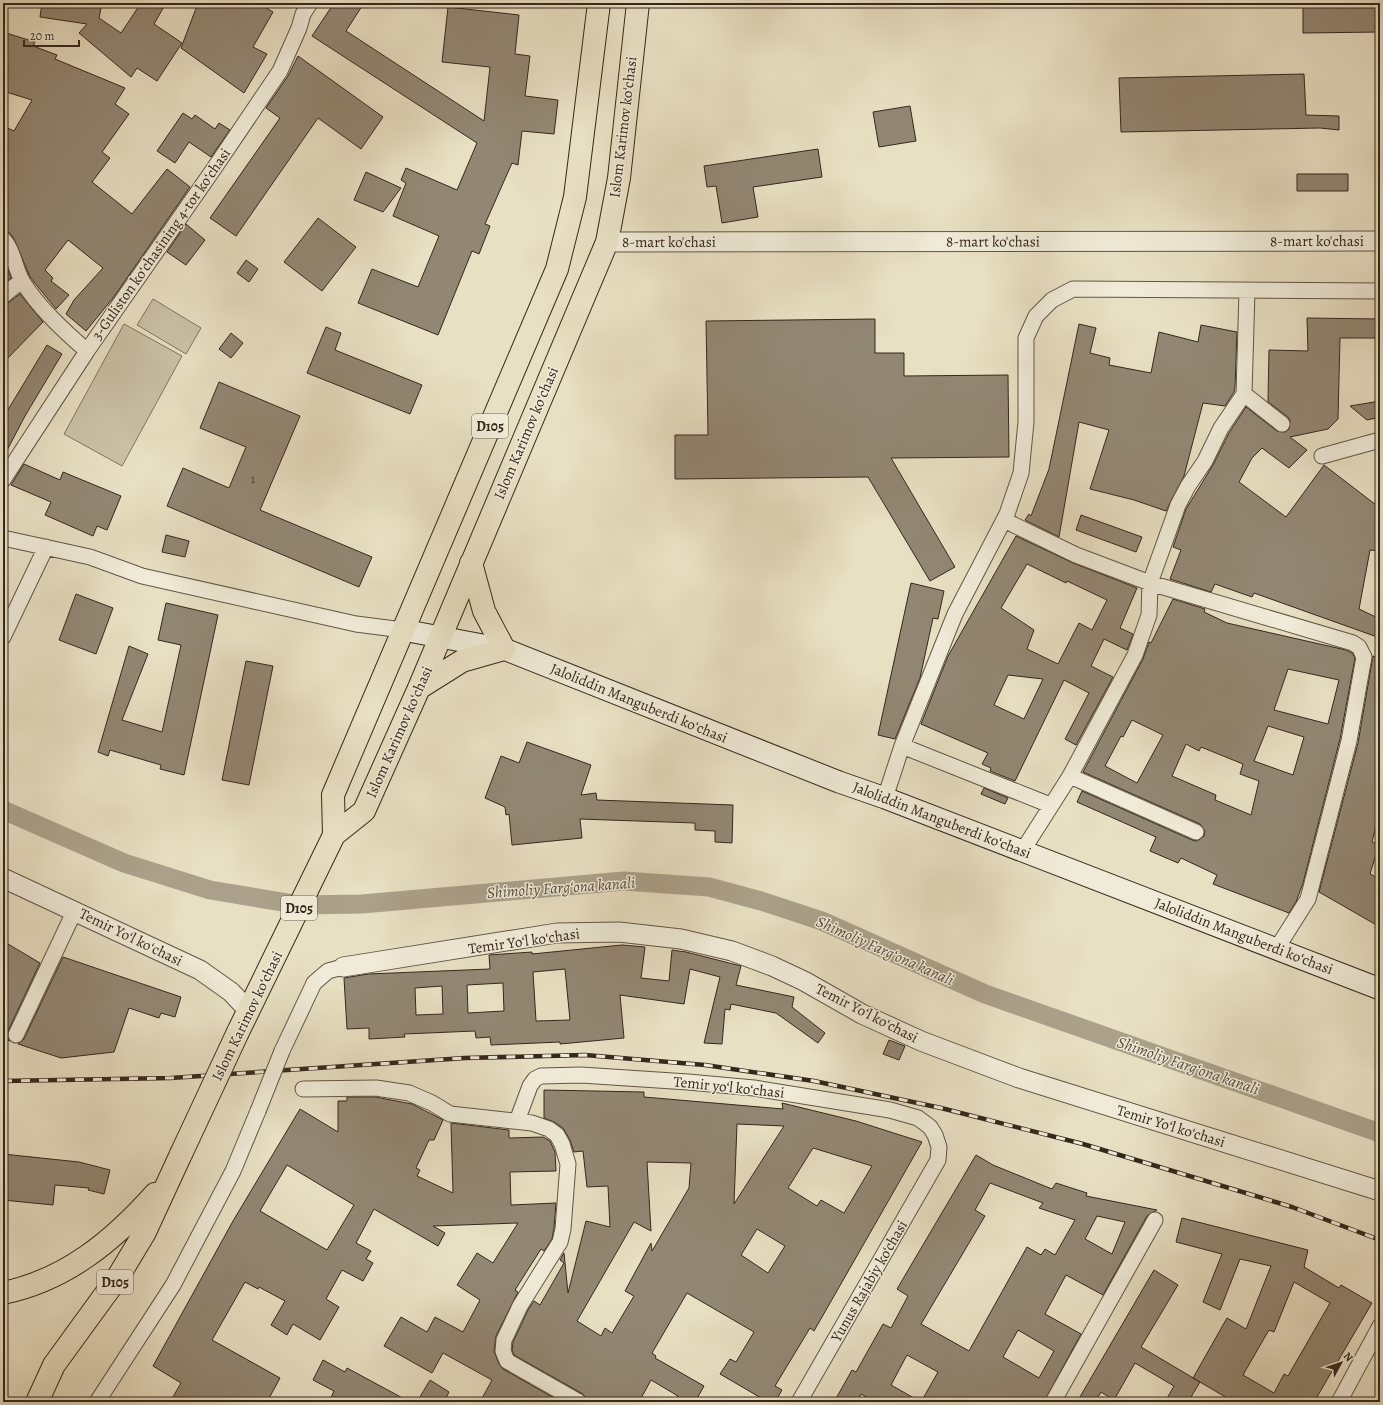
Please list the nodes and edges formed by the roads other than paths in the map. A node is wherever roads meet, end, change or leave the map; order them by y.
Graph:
1 (310, 3) edge
2 (598, 3) edge
3 (638, 3) edge
4 (3, 238) edge
5 (1380, 241) edge
6 (607, 242) junction
7 (22, 280) junction
8 (1247, 291) junction
9 (1380, 291) edge
10 (3, 296) edge
11 (87, 351) junction
12 (1244, 394) junction
13 (1282, 424) dead end
14 (1380, 440) edge
15 (1322, 456) dead end
16 (3, 480) edge
17 (1004, 520) junction
18 (3, 538) edge
19 (46, 547) junction
20 (471, 563) junction
21 (1150, 583) junction
22 (403, 630) junction
23 (3, 637) edge
24 (440, 637) junction
25 (504, 649) junction
26 (419, 688) junction
27 (902, 746) junction
28 (1070, 776) junction
29 (885, 798) junction
30 (1050, 805) junction
31 (1196, 832) dead end
32 (334, 835) junction
33 (1023, 850) junction
34 (3, 878) edge
35 (75, 910) junction
36 (1278, 948) junction
37 (343, 967) joint
38 (1380, 989) edge
39 (249, 1011) junction
40 (16, 1035) dead end
41 (303, 1089) dead end
42 (517, 1121) junction
43 (181, 1154) junction
44 (938, 1160) joint
45 (1380, 1191) edge
46 (1155, 1220) dead end
47 (3, 1293) edge
48 (1380, 1326) edge
49 (37, 1402) edge
50 (97, 1402) edge
51 (579, 1402) edge
52 (799, 1402) edge
53 (1054, 1402) edge
54 (1339, 1402) edge

1 - 11 street, 3-Guliston koʻchasining 4-tor koʻchasi
2 - 22 main road, Islom Karimov koʻchasi / D105
3 - 6 main road, Islom Karimov koʻchasi / D105
4 - 7 street
5 - 6 street, 8-mart ko'chasi
6 - 20 main road, Islom Karimov koʻchasi / D105
7 - 10 street
7 - 11 street
8 - 9 street
8 - 12 street
8 - 17 street
11 - 16 street, 3-Guliston koʻchasining 4-tor koʻchasi
12 - 13 street
12 - 21 street
14 - 15 street
17 - 21 street
17 - 27 street
18 - 19 street
19 - 22 street
19 - 23 street
20 - 24 main road, Islom Karimov koʻchasi / D105
20 - 25 main road
21 - 28 street
21 - 36 street
22 - 24 main road, Jaloliddin Manguberdi koʻchasi
22 - 32 main road, Islom Karimov koʻchasi / D105
24 - 25 main road, Jaloliddin Manguberdi koʻchasi
24 - 26 main road, Islom Karimov koʻchasi / D105
25 - 26 main road
25 - 29 main road, Jaloliddin Manguberdi koʻchasi
26 - 32 main road, Islom Karimov koʻchasi / D105
27 - 29 street
27 - 30 street
28 - 30 street
28 - 31 street
29 - 33 main road, Jaloliddin Manguberdi koʻchasi
30 - 33 street
32 - 39 main road, Islom Karimov koʻchasi / D105
33 - 36 main road, Jaloliddin Manguberdi koʻchasi
34 - 35 street, Temir Yoʻl koʻchasi
35 - 39 street, Temir Yoʻl koʻchasi
35 - 40 street
36 - 38 main road, Jaloliddin Manguberdi koʻchasi
37 - 45 street, Temir Yoʻl koʻchasi
37 - 50 street, bridge
39 - 43 main road, Islom Karimov koʻchasi / D105, bridge
41 - 42 street
42 - 44 street, Temir yoʻl koʻchasi
42 - 51 street
43 - 47 main road, D105
43 - 49 main road, D105
44 - 52 street, Yunus Rajabiy ko‘chasi
46 - 53 street
48 - 54 street

